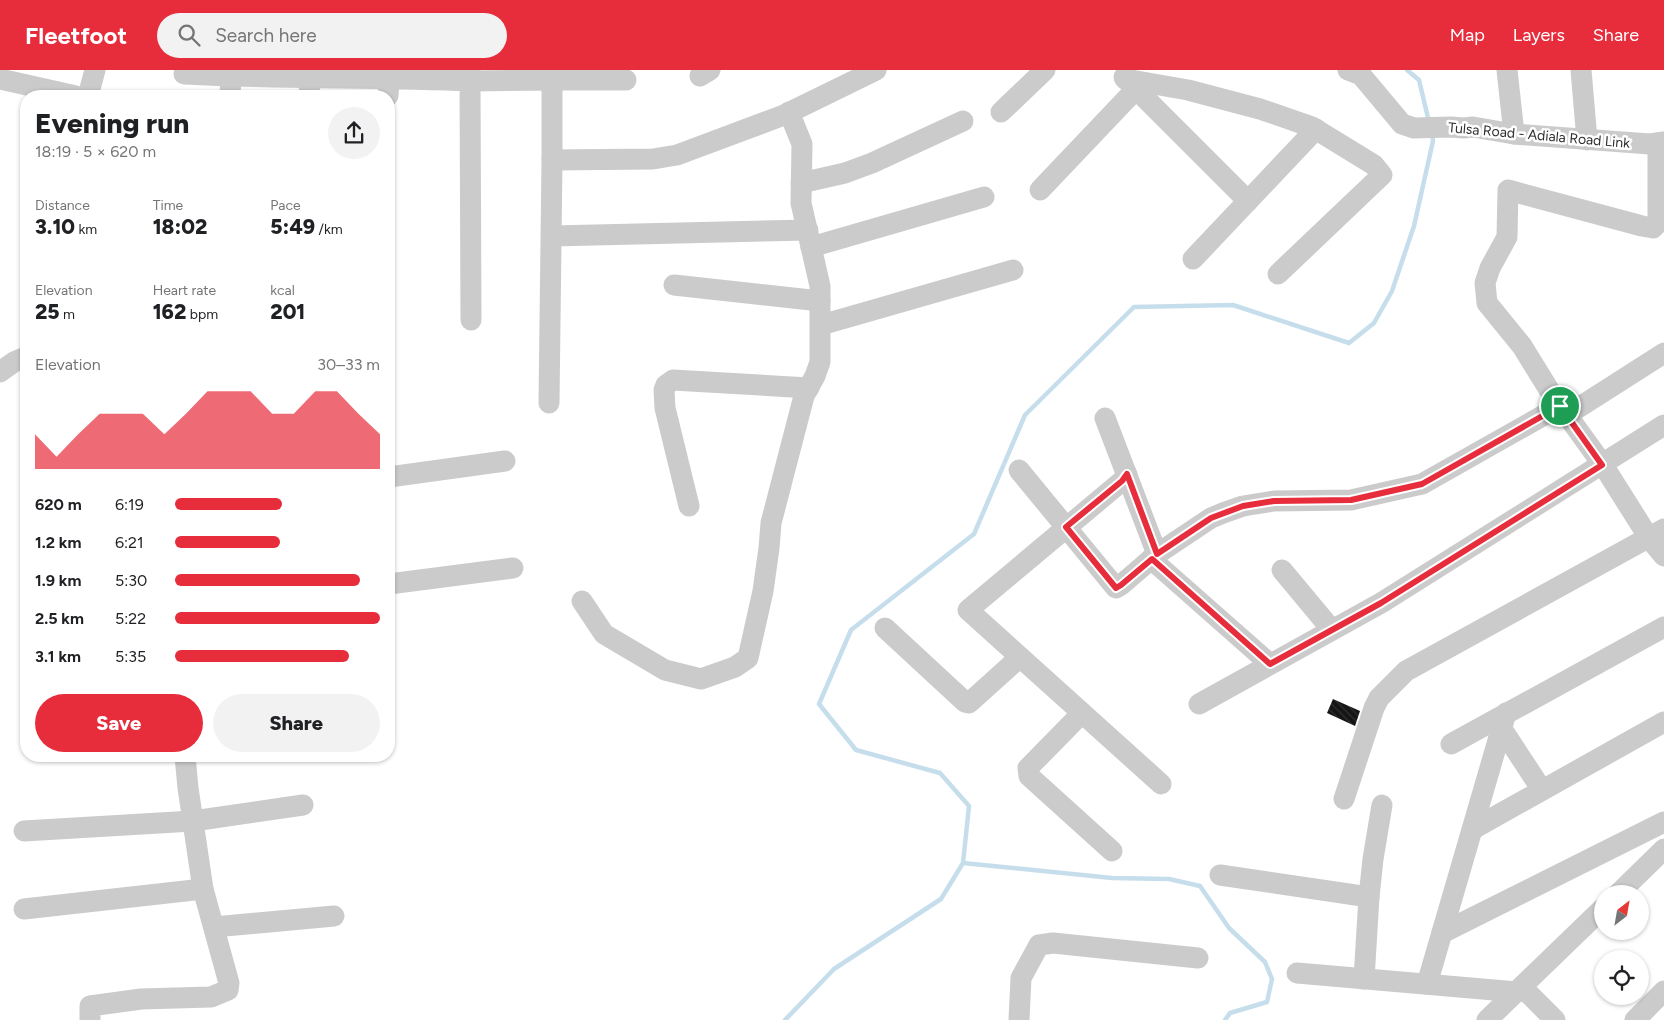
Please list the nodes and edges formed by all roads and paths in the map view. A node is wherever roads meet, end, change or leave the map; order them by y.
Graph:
1 (95, 70) edge
2 (876, 70) edge
3 (1045, 70) edge
4 (1348, 70) edge
5 (1507, 70) edge
6 (1582, 70) edge
7 (184, 74) dead end
8 (470, 76) edge
9 (0, 79) edge
10 (1126, 79) edge
11 (552, 80) junction
12 (626, 80) dead end
13 (230, 86) edge
14 (310, 87) edge
15 (389, 87) edge
16 (49, 90) edge
17 (90, 90) edge
18 (790, 112) junction
19 (1001, 112) dead end
20 (963, 121) dead end
21 (1316, 129) junction
22 (1514, 134) junction
23 (1587, 140) junction
24 (1661, 143) edge
25 (552, 160) junction
26 (801, 183) junction
27 (1040, 190) dead end
28 (984, 197) dead end
29 (1248, 201) junction
30 (552, 236) junction
31 (809, 239) junction
32 (1193, 259) dead end
33 (1012, 270) dead end
34 (1278, 274) dead end
35 (674, 285) dead end
36 (820, 301) junction
37 (471, 320) dead end
38 (821, 325) junction
39 (1664, 353) edge
40 (20, 360) edge
41 (0, 372) edge
42 (809, 388) junction
43 (549, 403) dead end
44 (1564, 411) junction
45 (1105, 418) dead end
46 (1664, 425) edge
47 (505, 461) dead end
48 (1602, 465) junction
49 (1019, 470) dead end
50 (1127, 474) junction
51 (395, 476) edge
52 (689, 506) dead end
53 (1066, 527) junction
54 (1657, 533) edge
55 (1664, 556) edge
56 (1154, 557) junction
57 (513, 568) dead end
58 (1282, 570) dead end
59 (395, 583) edge
60 (582, 601) dead end
61 (1664, 627) edge
62 (885, 628) dead end
63 (1332, 630) junction
64 (1020, 657) junction
65 (1270, 664) junction
66 (1199, 704) dead end
67 (1082, 713) junction
68 (1504, 721) junction
69 (1664, 722) edge
70 (1451, 744) dead end
71 (186, 762) edge
72 (1162, 784) dead end
73 (1542, 790) junction
74 (1344, 799) dead end
75 (303, 805) dead end
76 (1382, 805) dead end
77 (193, 821) junction
78 (1664, 822) edge
79 (1473, 829) junction
80 (24, 831) dead end
81 (1664, 849) edge
82 (1112, 851) dead end
83 (1220, 875) dead end
84 (1627, 885) edge
85 (203, 889) junction
86 (1369, 897) junction
87 (24, 909) dead end
88 (334, 916) dead end
89 (1594, 917) edge
90 (214, 926) junction
91 (1442, 933) junction
92 (1198, 958) dead end
93 (1297, 973) dead end
94 (1364, 979) junction
95 (1427, 984) junction
96 (1519, 989) junction
97 (1664, 991) edge
98 (90, 1020) edge
99 (1018, 1020) edge
100 (1487, 1020) edge
101 (1555, 1020) edge
102 (1635, 1020) edge

1 - 17 street
2 - 18 street
3 - 19 street
4 - 22 street, Tulsa Road - Adiala Road Link
5 - 22 street
6 - 23 street
7 - 13 street
8 - 11 street
8 - 15 street
8 - 37 street
9 - 16 street
10 - 21 street
10 - 27 street
10 - 29 street
11 - 12 street
11 - 25 street
13 - 14 street
14 - 15 street
18 - 25 street
18 - 26 street
20 - 26 street
21 - 29 street
21 - 34 street
22 - 23 street, Tulsa Road - Adiala Road Link
23 - 24 street, Tulsa Road - Adiala Road Link
24 - 44 street
25 - 30 street
26 - 31 street
28 - 31 street
29 - 32 street
30 - 31 street
30 - 43 street
31 - 36 street
33 - 38 street
35 - 36 street
36 - 38 street
38 - 42 street
39 - 44 street
40 - 41 street
42 - 52 street
42 - 60 street
44 - 48 street
44 - 56 street
45 - 50 street
46 - 48 street
47 - 51 street
48 - 54 street
48 - 63 street
49 - 53 street
50 - 53 street
50 - 56 street
53 - 56 street
53 - 64 street
54 - 55 street
54 - 74 street
56 - 65 street
57 - 59 street
58 - 63 street
61 - 68 street
62 - 64 street
63 - 65 street
64 - 67 street
65 - 66 street
67 - 72 street
67 - 82 street
68 - 70 street
68 - 73 street
68 - 79 street
69 - 73 street
71 - 77 street
73 - 79 street
75 - 77 street
76 - 86 street
77 - 80 street
77 - 85 street
78 - 91 street
79 - 91 street
81 - 84 street
83 - 86 street
85 - 87 street
85 - 90 street
86 - 94 street
88 - 90 street
89 - 96 street
90 - 98 street
91 - 95 street
92 - 99 street
93 - 94 street
94 - 95 street
95 - 96 street
96 - 100 street
96 - 101 street
97 - 102 street

